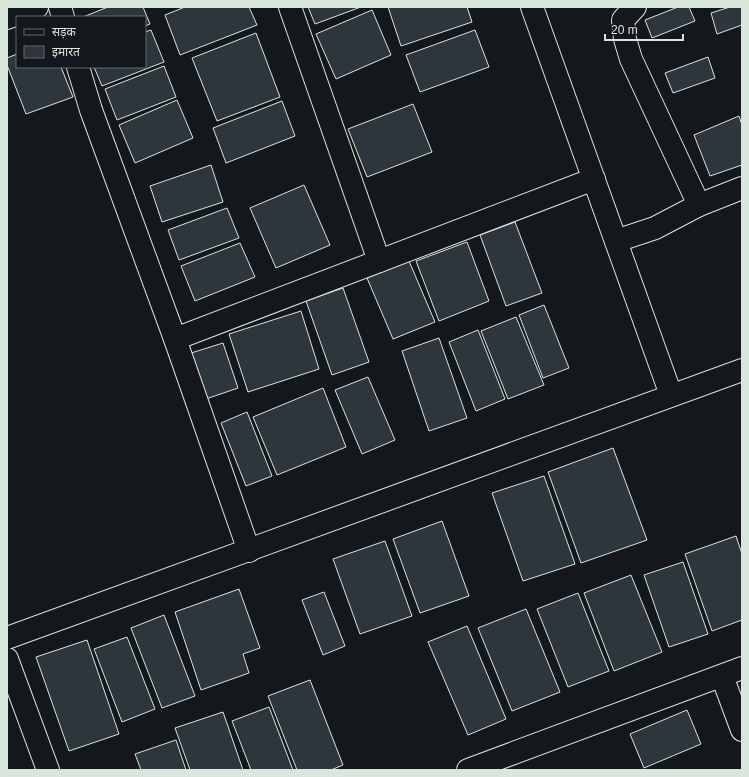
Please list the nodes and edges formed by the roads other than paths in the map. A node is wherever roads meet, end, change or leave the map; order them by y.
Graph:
1 (38, 7) edge
2 (290, 7) edge
3 (532, 7) edge
4 (635, 7) edge
5 (7, 18) edge
6 (78, 68) edge
7 (594, 179) junction
8 (742, 188) edge
9 (698, 205) junction
10 (616, 241) junction
11 (379, 261) junction
12 (175, 338) junction
13 (742, 370) edge
14 (671, 395) junction
15 (249, 551) junction
16 (7, 638) edge
17 (7, 659) edge
18 (742, 668) edge
19 (722, 676) junction
20 (742, 730) edge
21 (48, 770) edge
22 (468, 770) edge

1 - 5 street
2 - 11 street
3 - 7 street
4 - 9 street
6 - 12 street
7 - 10 street
7 - 11 street
8 - 9 street
9 - 10 street
10 - 14 street
11 - 12 street
12 - 15 street
13 - 14 street
14 - 15 street
15 - 16 street
17 - 21 street
18 - 19 street
19 - 20 street
19 - 22 street

